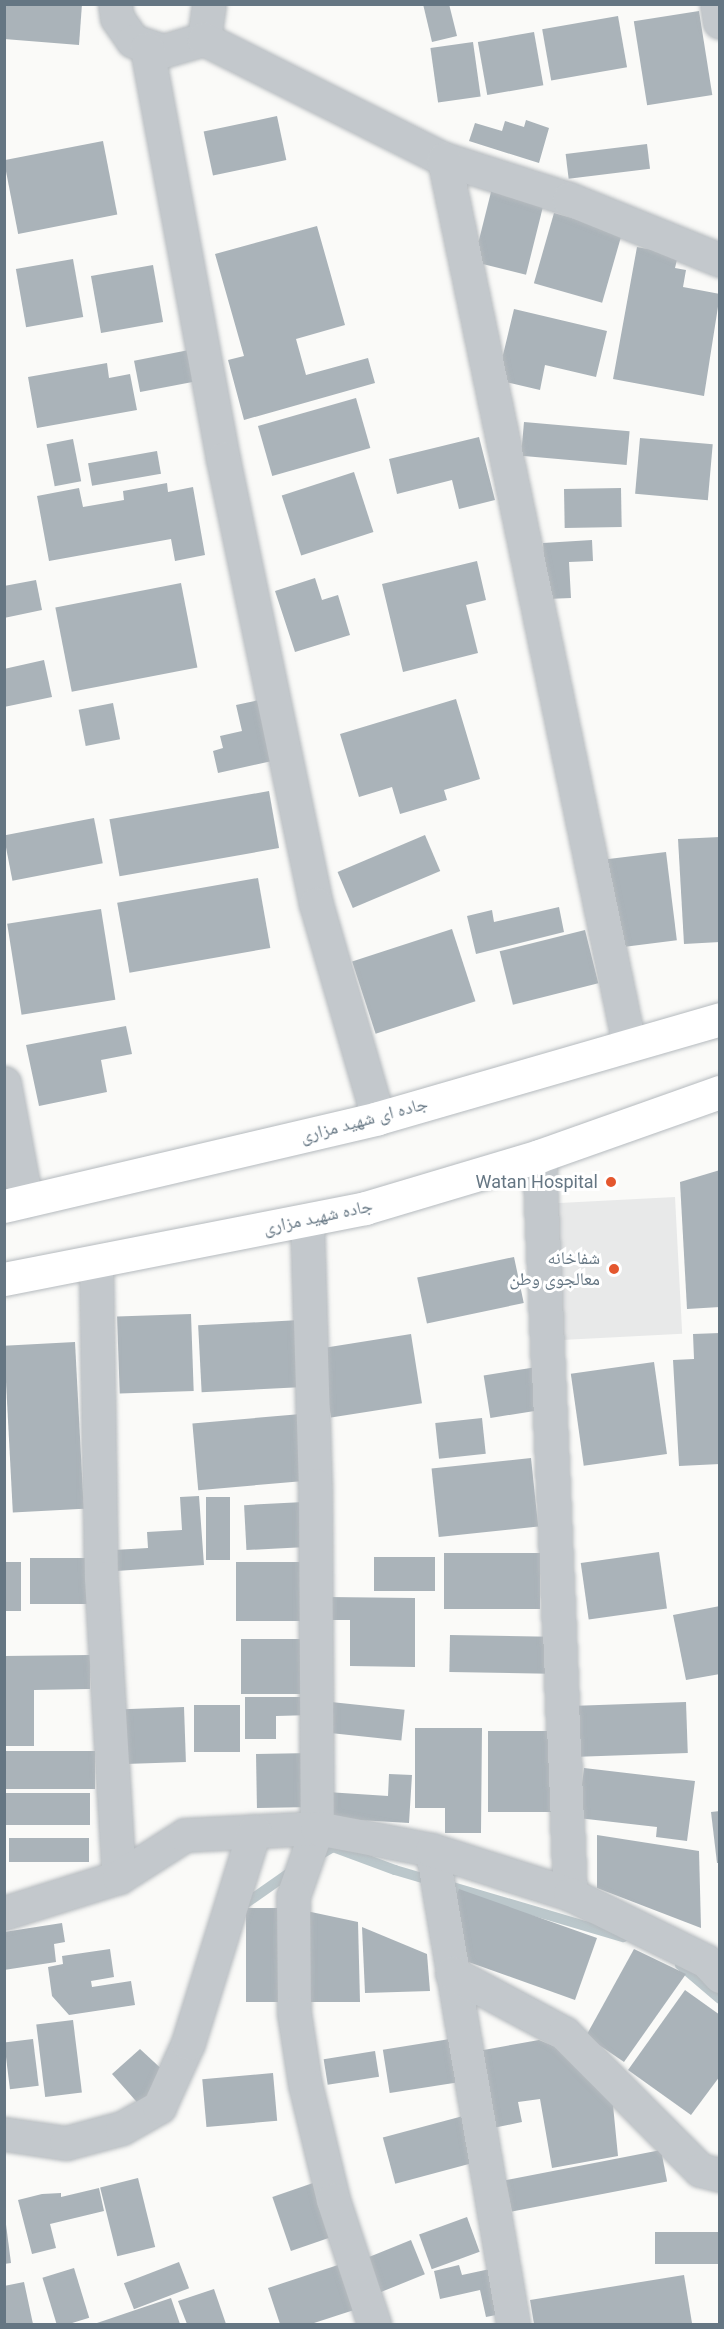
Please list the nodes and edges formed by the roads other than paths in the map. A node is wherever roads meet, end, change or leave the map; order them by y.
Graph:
1 (115, 4) edge
2 (209, 4) edge
3 (717, 4) edge
4 (720, 22) edge
5 (204, 39) junction
6 (147, 49) junction
7 (444, 159) junction
8 (720, 260) edge
9 (720, 1019) edge
10 (629, 1044) junction
11 (4, 1083) edge
12 (720, 1092) edge
13 (378, 1118) junction
14 (539, 1156) junction
15 (15, 1203) edge
16 (307, 1221) junction
17 (96, 1262) junction
18 (4, 1279) edge
19 (318, 1828) junction
20 (254, 1831) junction
21 (432, 1850) junction
22 (119, 1877) junction
23 (570, 1894) junction
24 (4, 1913) edge
25 (452, 1973) junction
26 (720, 1976) edge
27 (4, 2134) edge
28 (720, 2175) edge
29 (374, 2325) edge
30 (513, 2325) edge

1 - 6 street
2 - 5 street
3 - 4 street
5 - 6 street
5 - 7 street
6 - 13 street
7 - 8 street
7 - 10 street
9 - 10 main road, جاده ای شهید مزاری
10 - 13 main road, جاده ای شهید مزاری
11 - 15 street
12 - 14 main road, جاده شهید مزاری
13 - 15 main road, جاده ای شهید مزاری
14 - 16 main road, جاده شهید مزاری
14 - 23 street
16 - 17 main road, جاده شهید مزاری
16 - 19 street
17 - 18 main road, جاده شهید مزاری
17 - 22 street
19 - 20 street
19 - 21 street
19 - 29 street
20 - 22 street
20 - 27 street
21 - 23 street
21 - 25 street
22 - 24 street
23 - 26 street
25 - 28 street
25 - 30 street

